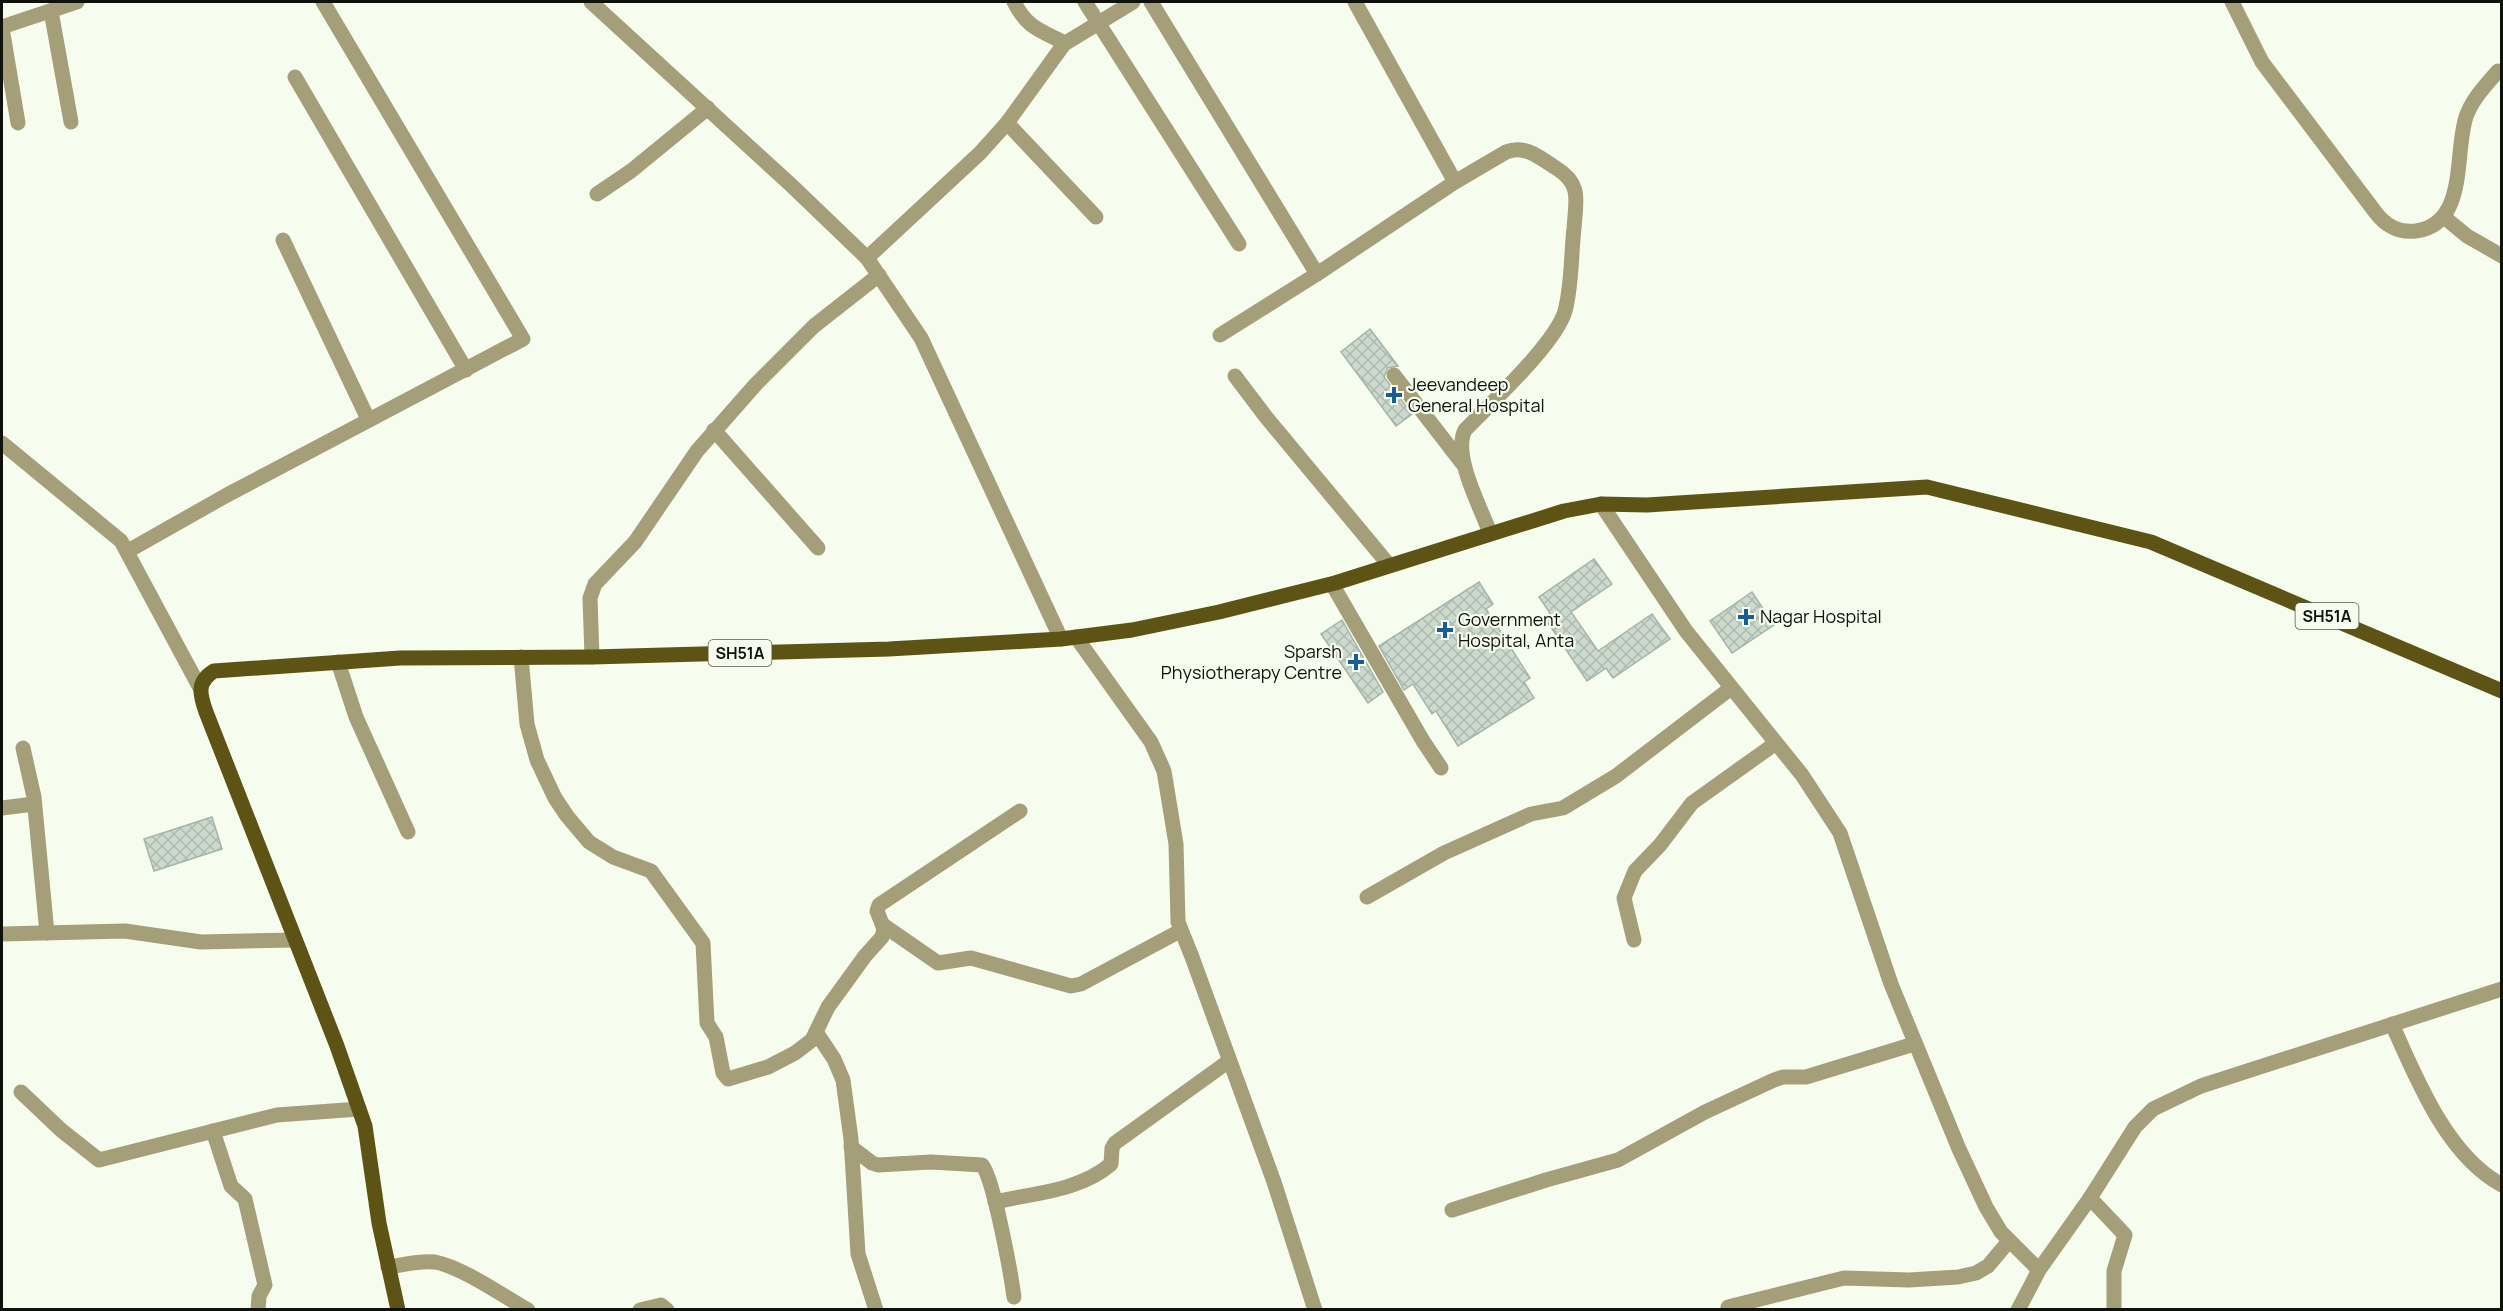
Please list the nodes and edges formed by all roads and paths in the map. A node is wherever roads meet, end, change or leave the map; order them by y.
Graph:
1 (77, 2) edge
2 (322, 2) edge
3 (591, 2) edge
4 (1014, 2) edge
5 (1084, 2) edge
6 (1133, 2) edge
7 (1151, 2) edge
8 (1354, 2) edge
9 (2232, 2) edge
10 (51, 11) junction
11 (1096, 22) junction
12 (2, 28) edge
13 (1065, 43) junction
14 (2498, 71) dead end
15 (295, 77) dead end
16 (708, 108) junction
17 (71, 122) dead end
18 (18, 123) dead end
19 (1007, 123) junction
20 (1455, 182) junction
21 (597, 194) dead end
22 (1096, 217) dead end
23 (2444, 217) junction
24 (283, 240) dead end
25 (1239, 244) dead end
26 (2502, 256) edge
27 (867, 258) junction
28 (879, 274) junction
29 (1317, 274) junction
30 (1221, 335) dead end
31 (466, 370) junction
32 (1394, 375) dead end
33 (1235, 376) dead end
34 (368, 419) junction
35 (714, 430) junction
36 (2, 443) edge
37 (1464, 466) junction
38 (1601, 504) junction
39 (1490, 533) junction
40 (818, 548) dead end
41 (128, 551) junction
42 (1389, 565) junction
43 (1332, 584) junction
44 (1069, 638) junction
45 (522, 657) junction
46 (592, 657) junction
47 (338, 662) junction
48 (200, 688) junction
49 (1731, 688) junction
50 (2502, 691) edge
51 (1776, 743) junction
52 (23, 748) dead end
53 (1441, 768) dead end
54 (34, 804) junction
55 (2, 808) edge
56 (1020, 811) dead end
57 (408, 832) dead end
58 (1367, 897) dead end
59 (883, 925) junction
60 (1180, 931) junction
61 (47, 933) junction
62 (2, 934) edge
63 (295, 940) junction
64 (1634, 940) dead end
65 (2502, 989) edge
66 (2392, 1024) junction
67 (816, 1032) junction
68 (1914, 1044) junction
69 (1229, 1060) junction
70 (21, 1092) dead end
71 (359, 1109) junction
72 (213, 1131) junction
73 (851, 1147) junction
74 (2502, 1185) edge
75 (2090, 1198) junction
76 (995, 1202) junction
77 (1452, 1210) dead end
78 (2009, 1241) junction
79 (388, 1267) junction
80 (2039, 1270) junction
81 (1014, 1298) dead end
82 (1763, 1305) edge
83 (1728, 1307) dead end
84 (258, 1310) edge
85 (398, 1310) edge
86 (528, 1310) edge
87 (640, 1310) edge
88 (667, 1310) edge
89 (876, 1310) edge
90 (1315, 1310) edge
91 (2018, 1310) edge
92 (2114, 1310) edge

1 - 10 street
2 - 31 street
3 - 16 street
4 - 13 street
5 - 11 street
6 - 11 street
7 - 29 street
8 - 20 street
9 - 23 street
10 - 12 street
10 - 17 street
11 - 13 street
11 - 25 street
12 - 18 street
13 - 19 street
14 - 23 street
15 - 31 street
16 - 21 street
16 - 27 street
19 - 22 street
19 - 27 street
20 - 29 street
20 - 37 street
23 - 26 street
24 - 34 street
27 - 28 street
28 - 35 street
28 - 44 street
29 - 30 street
31 - 34 street
32 - 37 street
33 - 42 street
34 - 41 street
35 - 40 street
35 - 46 street
36 - 41 street
37 - 39 street
38 - 39 main road, SH51A
38 - 49 street
38 - 50 main road, SH51A
39 - 42 main road, SH51A
41 - 48 street
42 - 43 main road, SH51A
43 - 44 main road, SH51A
43 - 53 street
44 - 46 main road, SH51A
44 - 60 street
45 - 46 main road, SH51A
45 - 47 main road, SH51A
45 - 67 street
47 - 48 main road, SH51A
47 - 57 street
48 - 63 main road
49 - 51 street
49 - 58 street
51 - 64 street
51 - 68 street
52 - 54 street
54 - 55 street
54 - 61 street
56 - 59 street
59 - 60 street
59 - 67 street
60 - 69 street
61 - 62 street
61 - 63 street
63 - 71 main road
65 - 66 street
66 - 74 street
66 - 75 street
67 - 73 street
68 - 77 street
68 - 78 street
69 - 76 street
69 - 90 street
70 - 72 street
71 - 72 street
71 - 79 main road
72 - 84 street
73 - 76 street
73 - 89 street
75 - 80 street
75 - 92 street
76 - 81 street
78 - 80 street
78 - 82 street
79 - 85 main road
79 - 86 street
80 - 91 street
82 - 83 street
87 - 88 street

